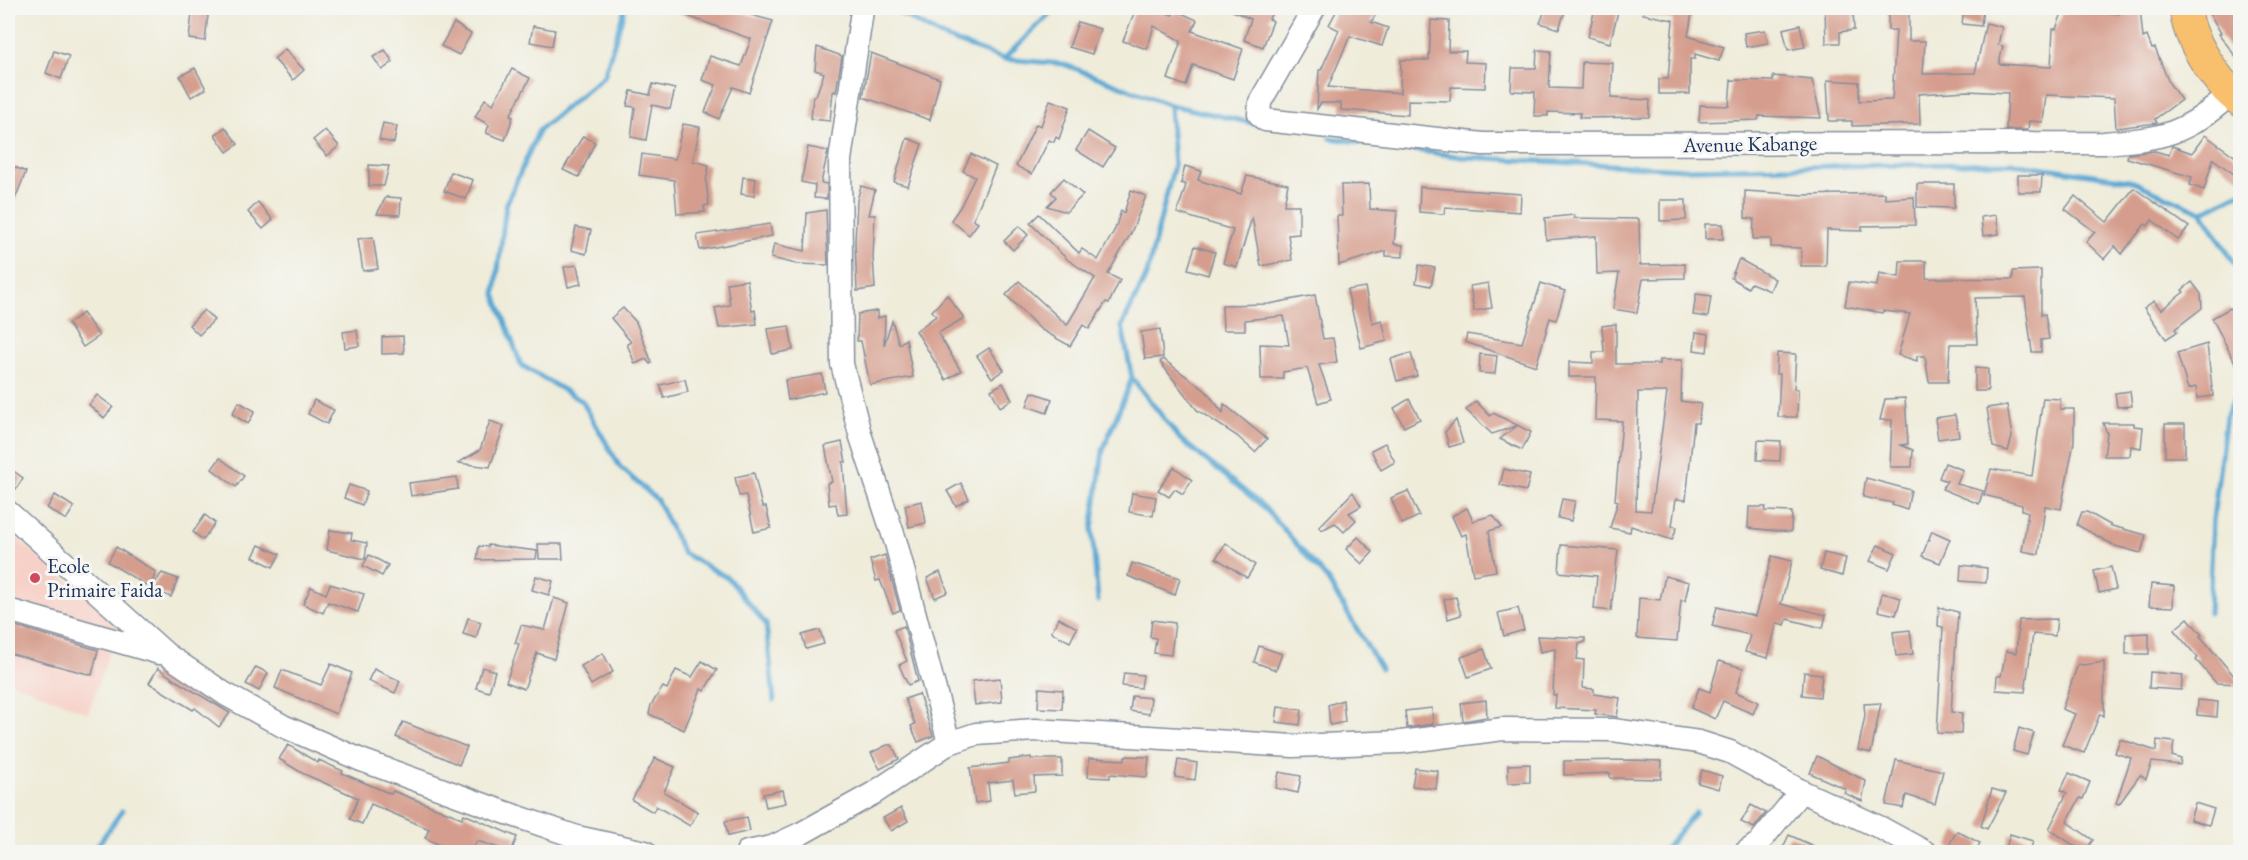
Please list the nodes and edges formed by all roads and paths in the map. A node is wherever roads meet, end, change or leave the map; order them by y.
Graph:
1 (1314, 8) edge
2 (2186, 8) edge
3 (862, 11) dead end
4 (2236, 97) edge
5 (8, 512) edge
6 (8, 610) edge
7 (166, 654) junction
8 (949, 743) junction
9 (1801, 791) junction
10 (645, 852) edge
11 (747, 852) edge
12 (1746, 852) edge
13 (1925, 852) edge

1 - 4 street, Avenue Kabange
2 - 4 highway
3 - 8 street
5 - 7 street
6 - 7 street
7 - 10 street
8 - 9 street
8 - 11 street
9 - 12 street
9 - 13 street

